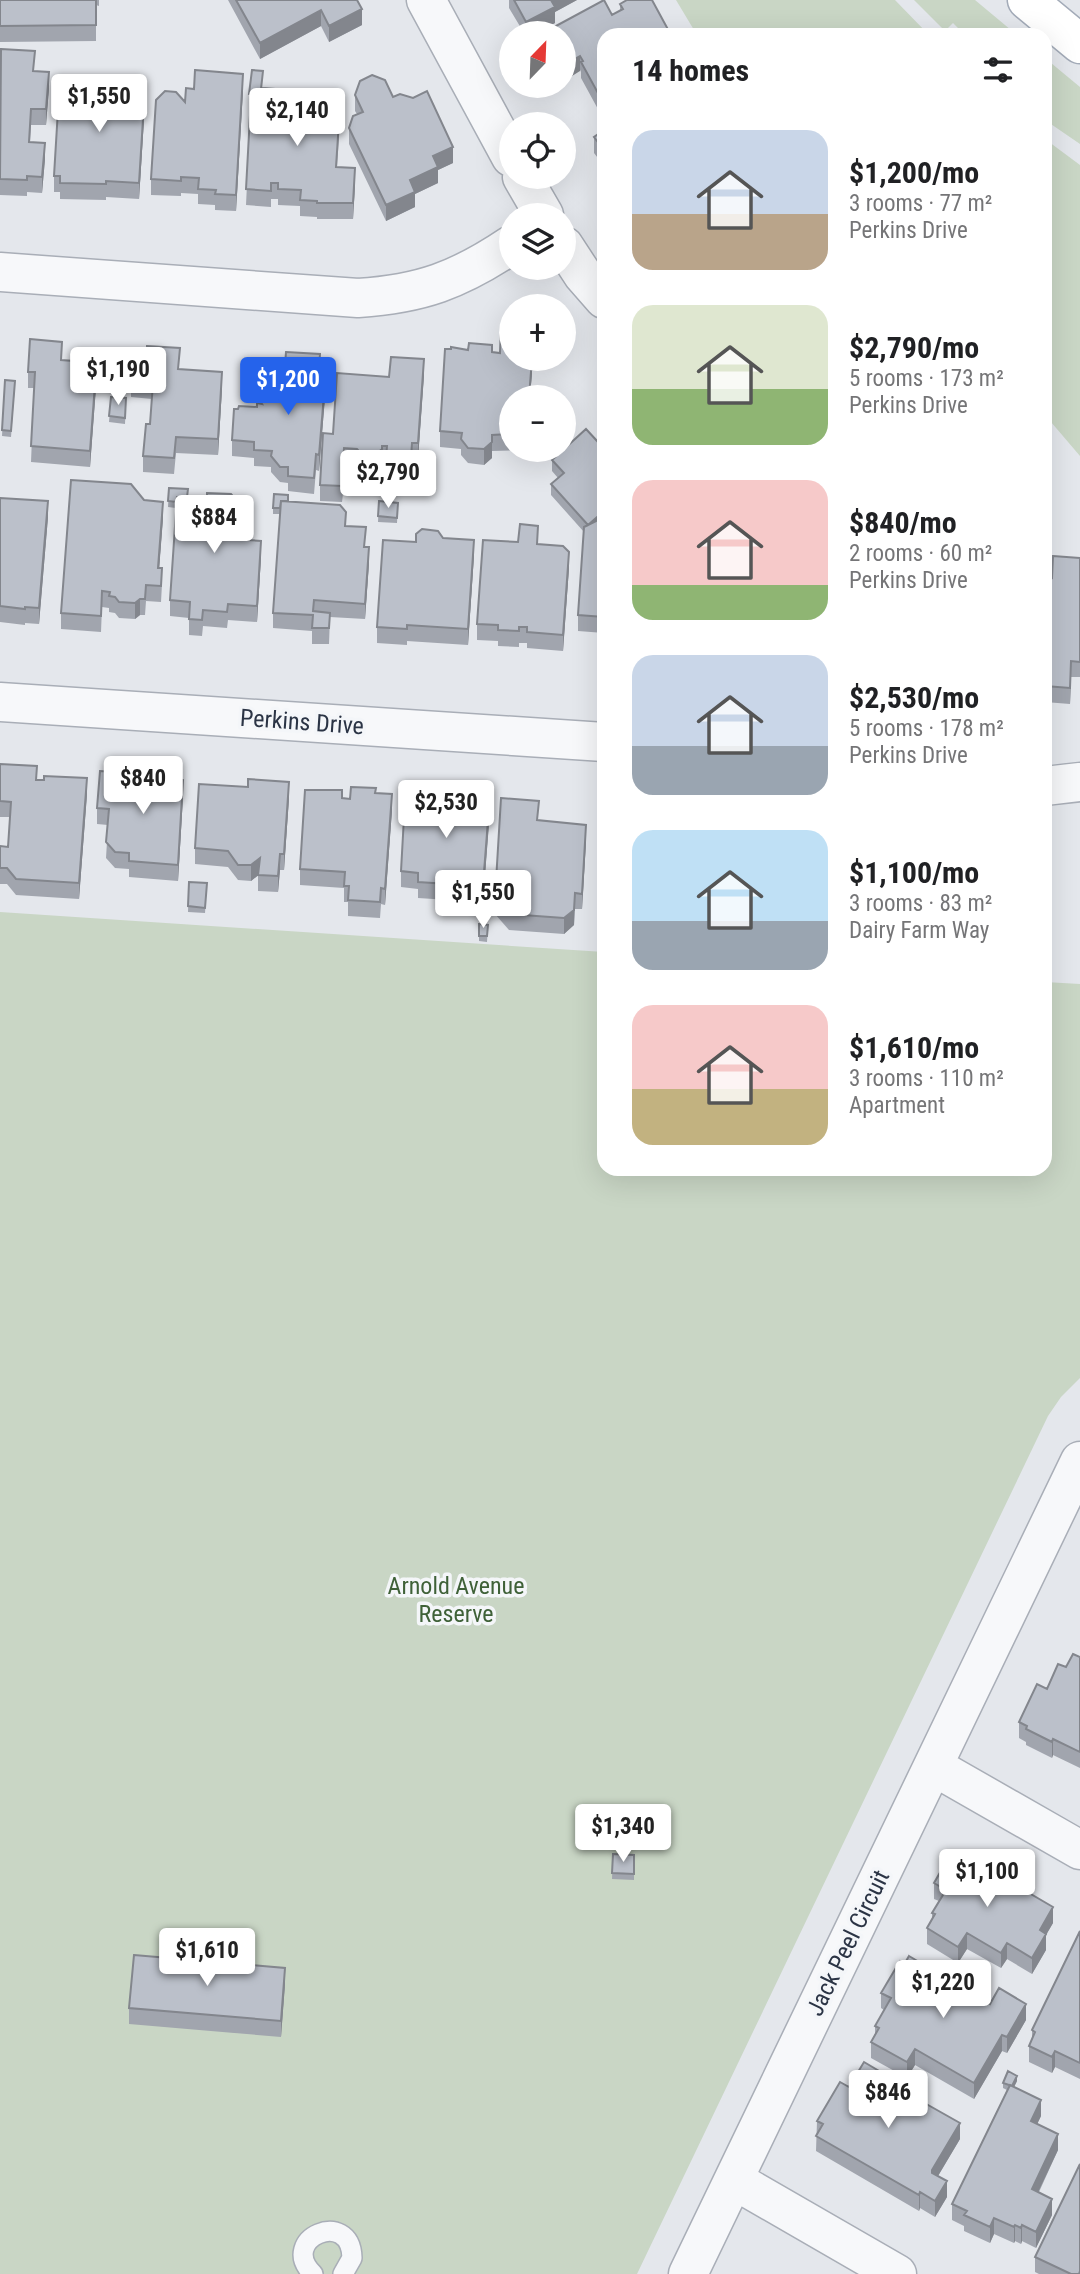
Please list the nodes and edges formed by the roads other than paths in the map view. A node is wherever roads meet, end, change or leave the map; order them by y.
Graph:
1 (426, 0) edge
2 (1027, 0) edge
3 (1080, 44) edge
4 (499, 135) edge
5 (499, 252) edge
6 (576, 264) edge
7 (0, 272) edge
8 (597, 291) edge
9 (0, 702) edge
10 (597, 742) edge
11 (1080, 782) edge
12 (1052, 785) edge
13 (1080, 1461) edge
14 (933, 1766) junction
15 (1080, 1850) edge
16 (734, 2180) junction
17 (310, 2273) edge
18 (343, 2274) edge
19 (688, 2274) edge
20 (897, 2274) edge

1 - 4 street
2 - 3 main road
5 - 7 street
6 - 8 street
9 - 10 street, Perkins Drive
11 - 12 street
13 - 14 street, Jack Peel Circuit
14 - 15 street
14 - 16 street, Jack Peel Circuit
16 - 19 street, Jack Peel Circuit
16 - 20 street
17 - 18 lane

